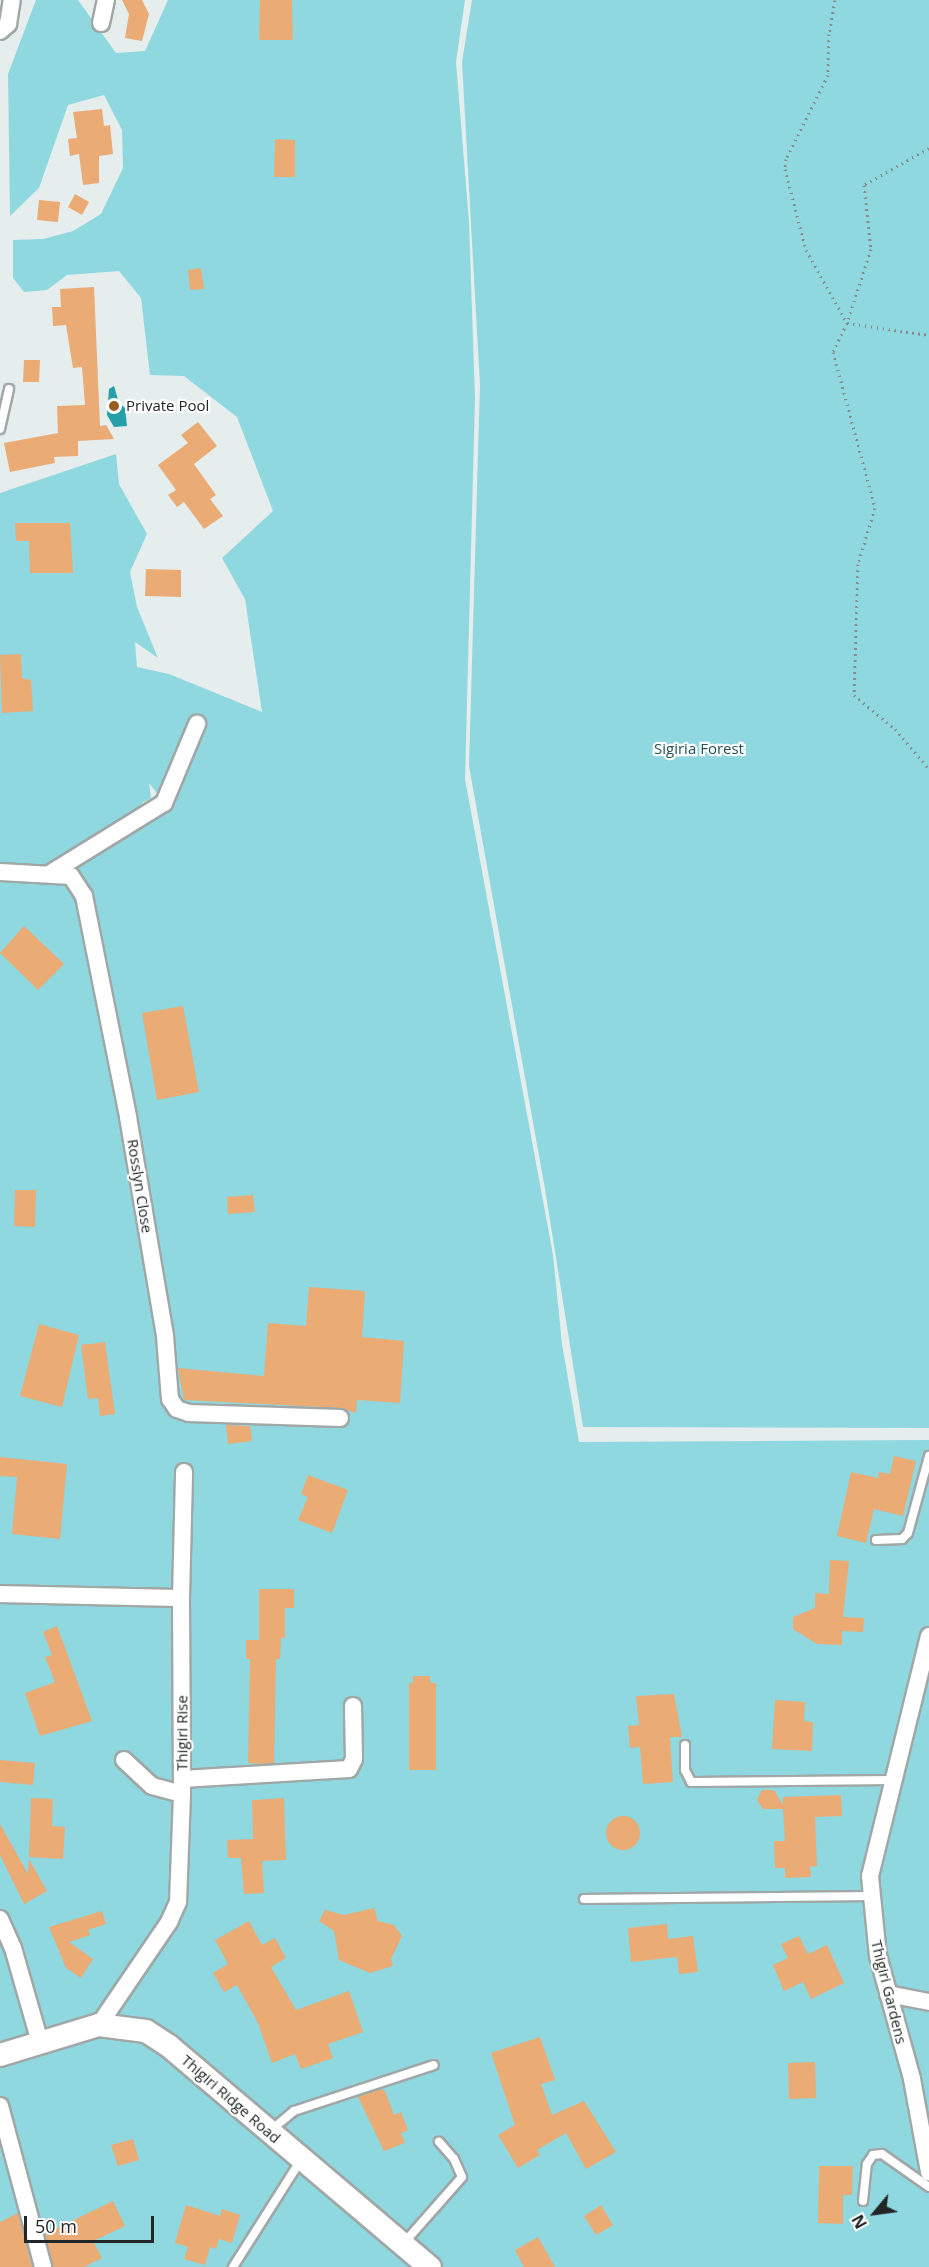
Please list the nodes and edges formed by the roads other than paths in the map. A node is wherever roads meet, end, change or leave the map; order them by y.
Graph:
1 (12, 0) edge
2 (106, 0) edge
3 (101, 23) dead end
4 (0, 31) edge
5 (9, 389) dead end
6 (0, 429) edge
7 (197, 724) dead end
8 (0, 872) edge
9 (49, 874) junction
10 (340, 1418) dead end
11 (929, 1456) edge
12 (184, 1472) dead end
13 (876, 1540) dead end
14 (0, 1594) edge
15 (181, 1599) junction
16 (929, 1636) edge
17 (353, 1706) dead end
18 (685, 1745) dead end
19 (123, 1760) dead end
20 (892, 1780) junction
21 (182, 1786) junction
22 (870, 1896) junction
23 (584, 1899) dead end
24 (0, 1919) edge
25 (888, 1994) junction
26 (929, 2002) edge
27 (99, 2025) junction
28 (40, 2042) junction
29 (0, 2055) edge
30 (434, 2065) dead end
31 (0, 2106) edge
32 (269, 2131) junction
33 (439, 2142) dead end
34 (302, 2160) junction
35 (929, 2172) edge
36 (929, 2187) edge
37 (863, 2201) dead end
38 (403, 2244) junction
39 (43, 2267) edge
40 (233, 2267) edge
41 (430, 2267) edge

1 - 4 street
2 - 3 street
5 - 6 lane
7 - 9 street
8 - 9 street, Rosslyn Close
9 - 10 street, Rosslyn Close
11 - 13 lane
12 - 15 street
14 - 15 street
15 - 21 street, Thigiri Rise
16 - 20 street, Thigiri Gardens
17 - 21 street
18 - 20 lane
19 - 21 street
20 - 22 street, Thigiri Gardens
21 - 27 street, Thigiri Rise
22 - 23 lane
22 - 25 street, Thigiri Gardens
24 - 28 street
25 - 26 street
25 - 35 street, Thigiri Gardens
27 - 28 street, Thigiri Ridge Road
27 - 32 street, Thigiri Ridge Road
28 - 29 street, Thigiri Ridge Road
30 - 32 lane
31 - 39 street
32 - 34 street, Thigiri Ridge Road
33 - 38 lane
34 - 38 street, Thigiri Ridge Road
34 - 40 lane
36 - 37 lane
38 - 41 street, Thigiri Ridge Road

